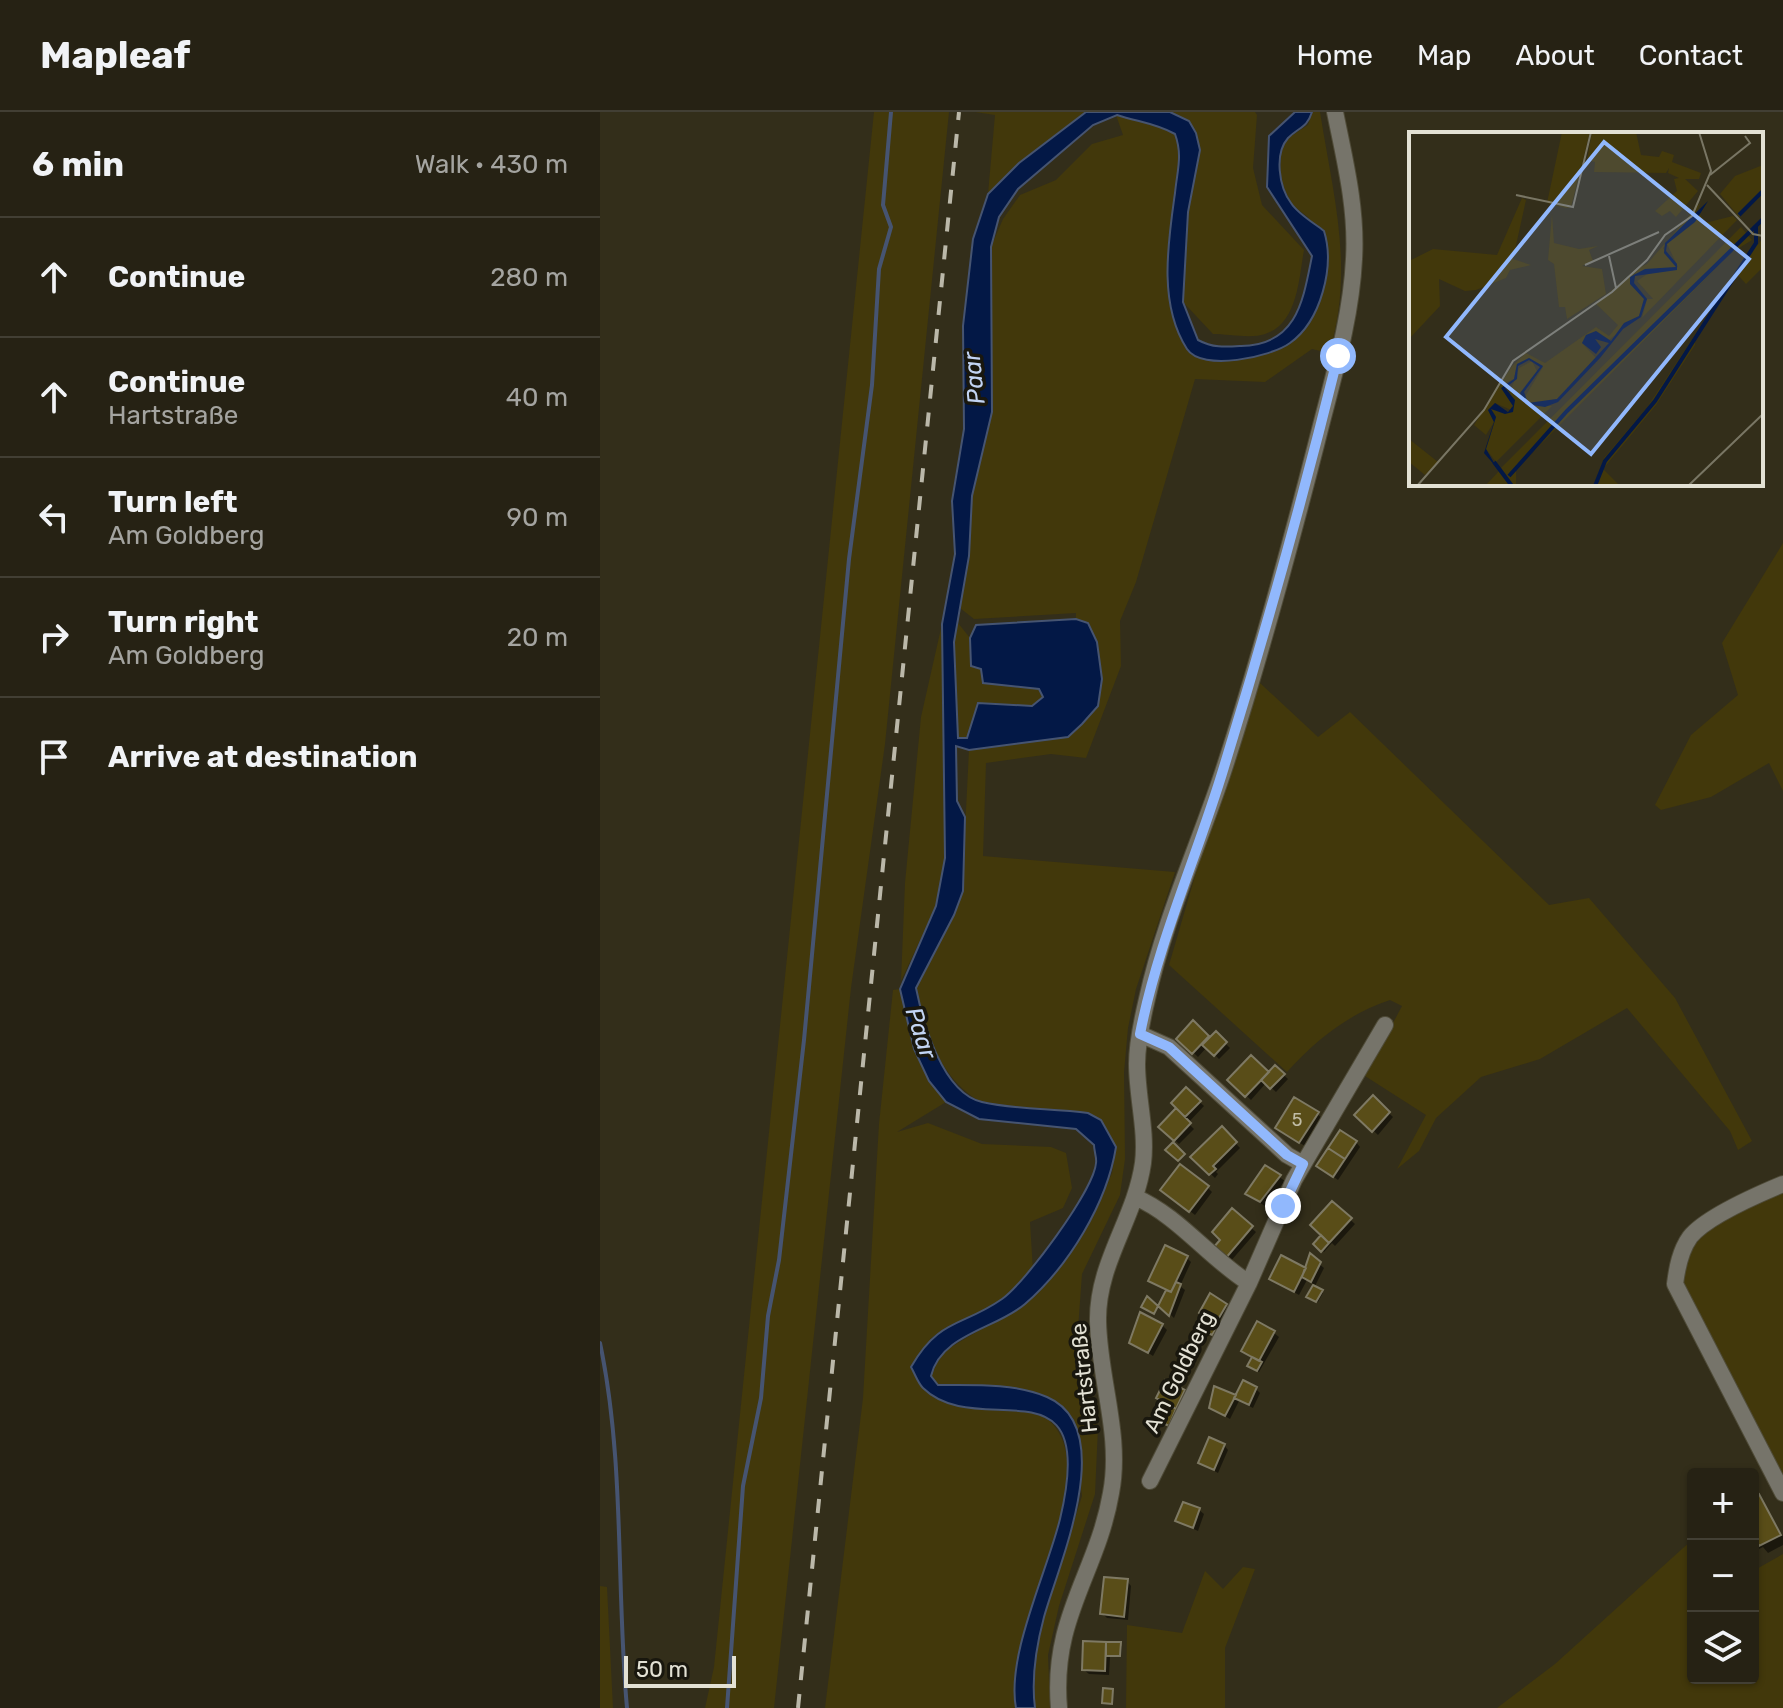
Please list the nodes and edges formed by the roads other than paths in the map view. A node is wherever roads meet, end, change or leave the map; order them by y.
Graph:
1 (1335, 112) edge
2 (1385, 1025) dead end
3 (1140, 1034) junction
4 (1303, 1164) junction
5 (1783, 1184) edge
6 (1135, 1197) junction
7 (1249, 1283) junction
8 (1150, 1481) dead end
9 (1783, 1493) edge
10 (1059, 1708) edge

1 - 3 street, Hartstraße
2 - 4 street, Am Goldberg
3 - 4 street
3 - 6 street, Hartstraße
4 - 7 street, Am Goldberg
5 - 9 street
6 - 7 street
6 - 10 street, Hartstraße
7 - 8 street, Am Goldberg

